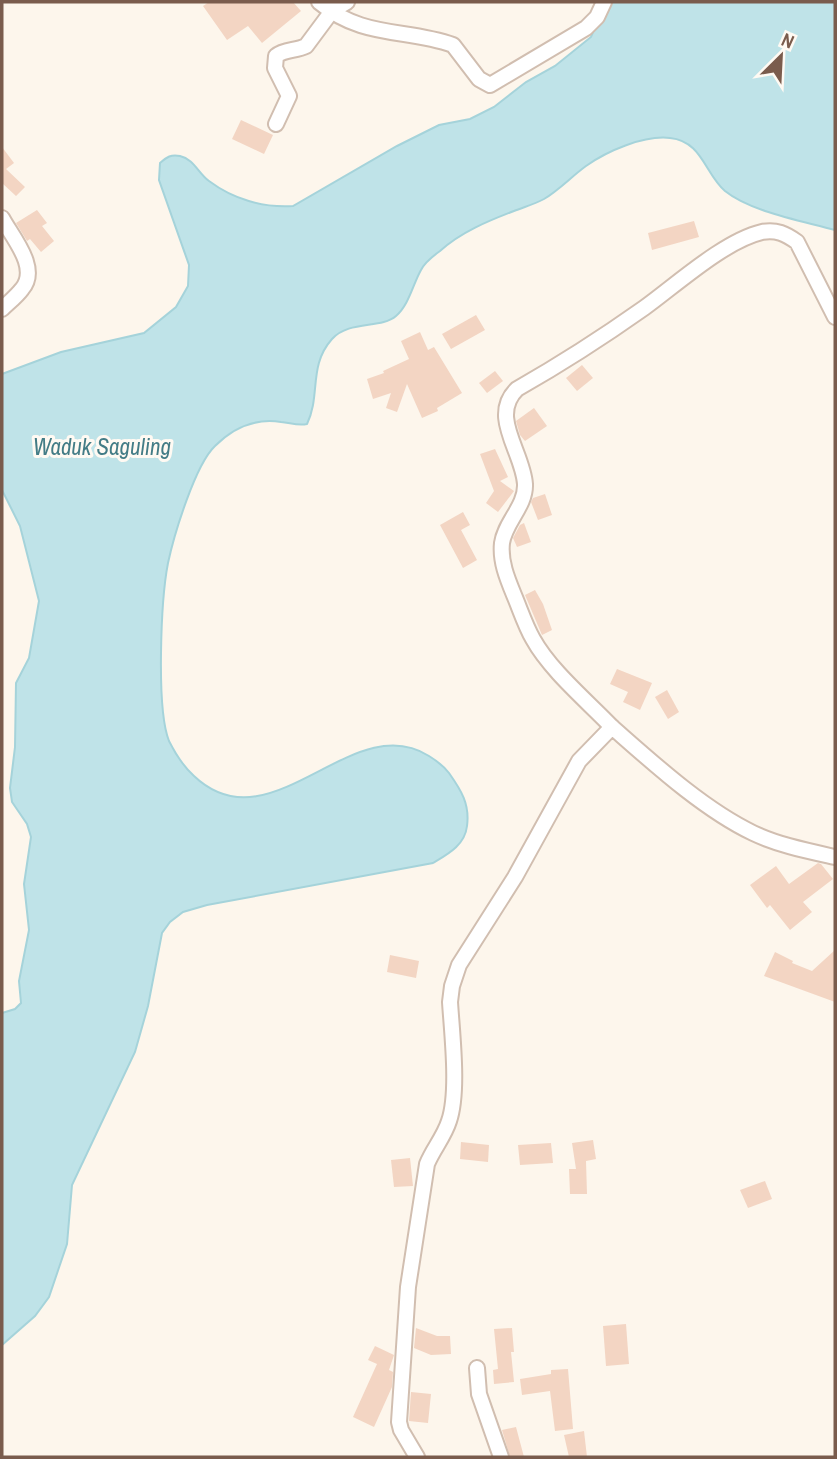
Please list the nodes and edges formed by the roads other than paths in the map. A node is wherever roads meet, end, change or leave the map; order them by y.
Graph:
1 (319, 2) edge
2 (347, 2) edge
3 (604, 2) edge
4 (332, 11) junction
5 (276, 124) dead end
6 (2, 218) edge
7 (2, 309) edge
8 (835, 317) edge
9 (612, 727) junction
10 (835, 857) edge
11 (477, 1368) dead end
12 (417, 1457) edge
13 (501, 1457) edge

1 - 4 street
2 - 4 street
3 - 4 street
4 - 5 street
6 - 7 street
8 - 9 street
9 - 10 street
9 - 12 street
11 - 13 street

